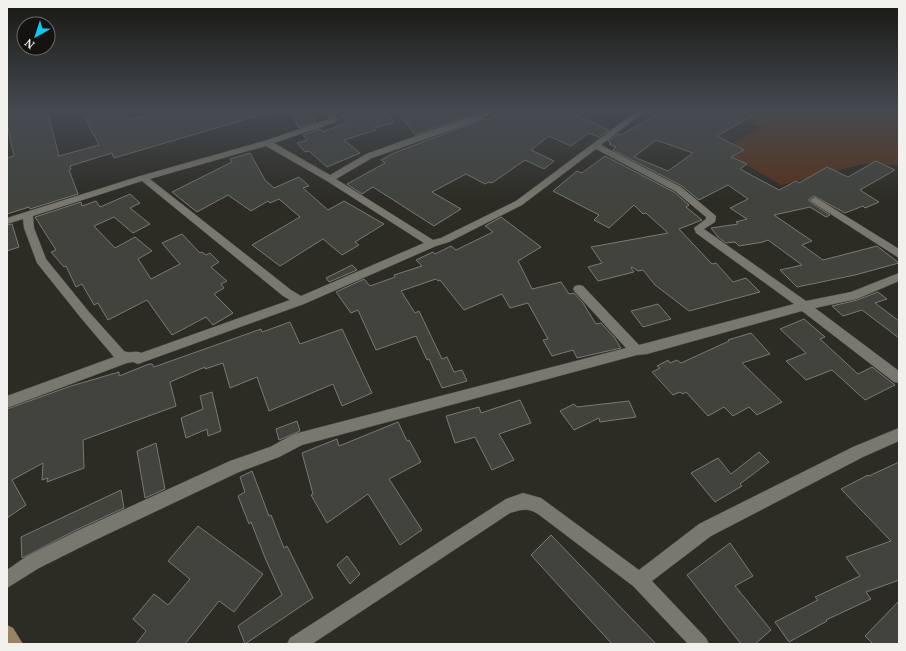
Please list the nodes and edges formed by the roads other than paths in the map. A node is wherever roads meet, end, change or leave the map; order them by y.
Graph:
1 (275, 140) edge
2 (414, 140) edge
3 (603, 140) edge
4 (267, 143) junction
5 (596, 146) junction
6 (143, 178) junction
7 (330, 179) junction
8 (815, 200) dead end
9 (28, 214) junction
10 (7, 221) edge
11 (432, 244) junction
12 (899, 254) edge
13 (899, 277) edge
14 (579, 289) dead end
15 (300, 301) junction
16 (804, 306) junction
17 (637, 350) junction
18 (126, 358) junction
19 (899, 378) edge
20 (7, 402) edge
21 (899, 434) edge
22 (7, 580) edge
23 (638, 580) junction
24 (7, 634) edge
25 (14, 644) edge
26 (296, 644) edge
27 (700, 644) edge

1 - 4 street
2 - 7 street
3 - 5 street
4 - 6 street
4 - 7 street
5 - 11 street
5 - 16 street
6 - 9 street
6 - 15 street
7 - 11 street
8 - 12 street
9 - 10 street
9 - 18 street
11 - 15 street
13 - 16 street
14 - 17 street
15 - 18 street
16 - 17 street
16 - 19 street
17 - 22 street
18 - 20 street
21 - 23 street
23 - 26 street
23 - 27 street
24 - 25 street

